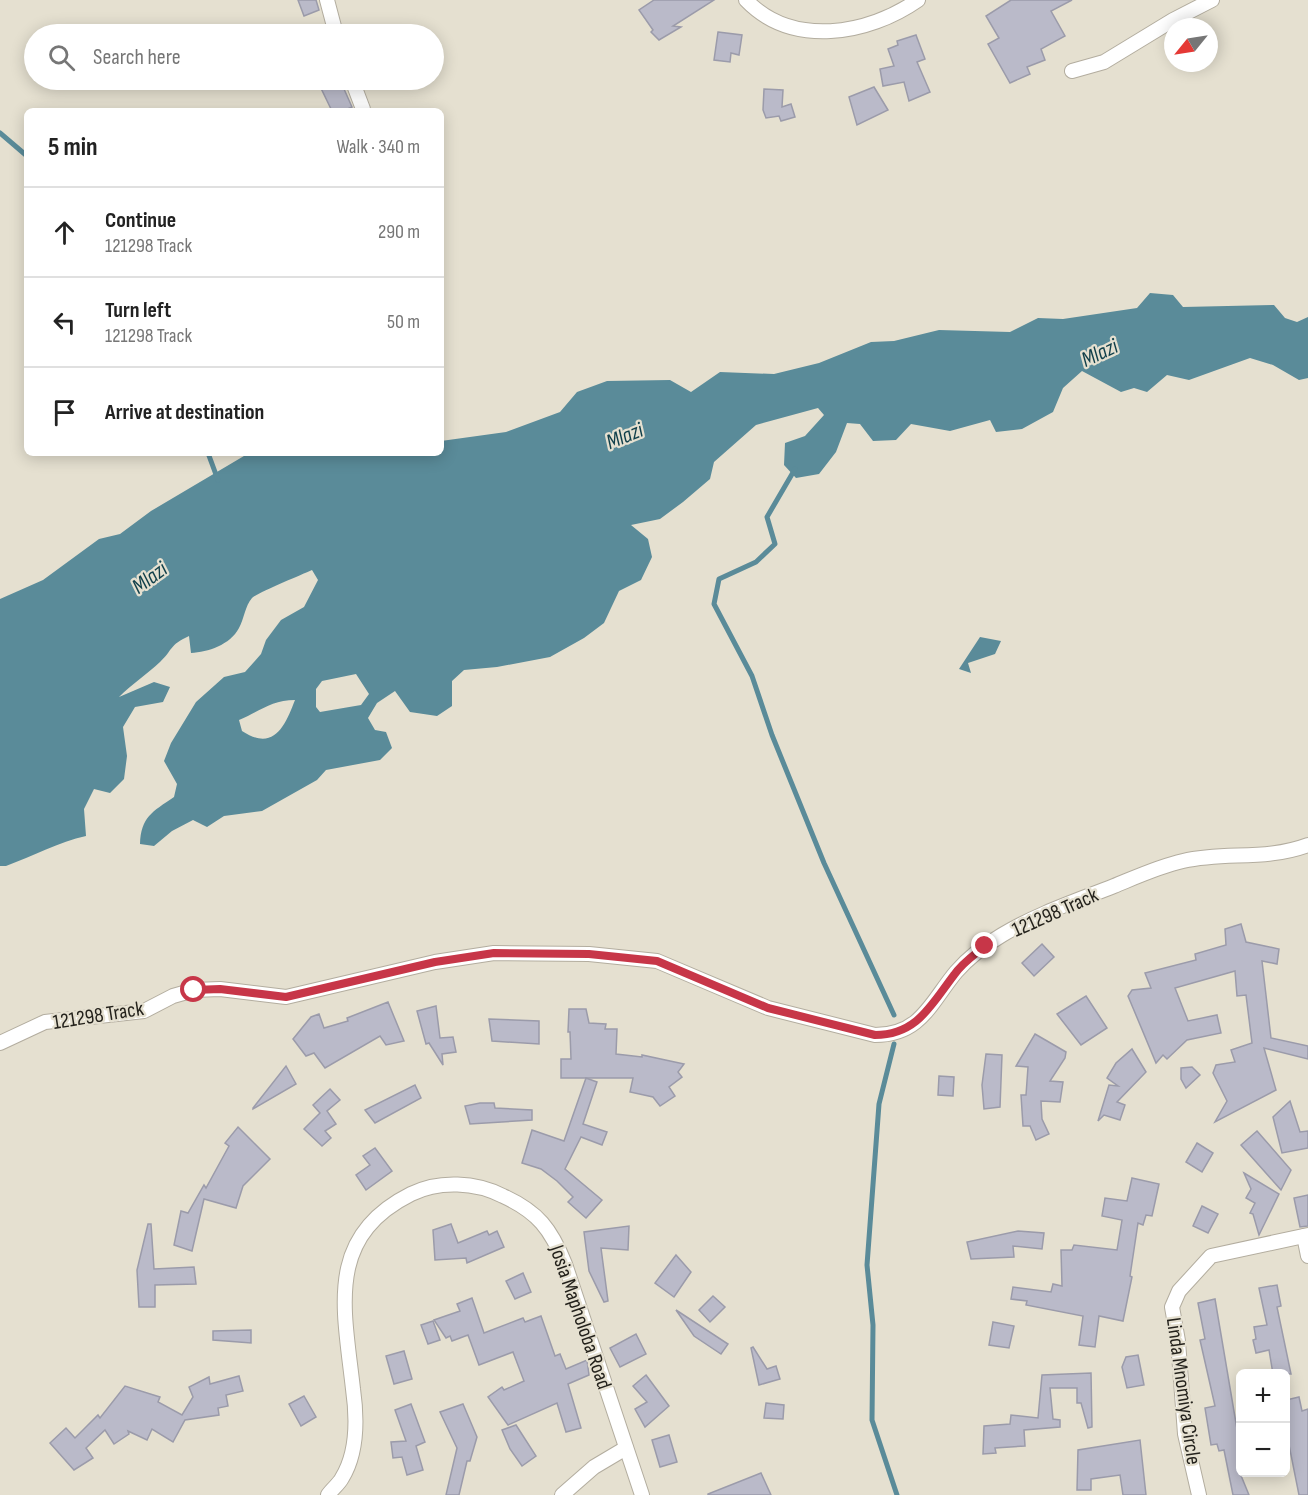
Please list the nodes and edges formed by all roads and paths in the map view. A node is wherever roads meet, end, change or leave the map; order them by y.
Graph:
1 (327, 0) edge
2 (746, 0) edge
3 (918, 0) edge
4 (1212, 0) edge
5 (333, 24) edge
6 (1072, 71) dead end
7 (356, 90) edge
8 (363, 108) edge
9 (1308, 845) edge
10 (0, 1043) edge
11 (1306, 1236) edge
12 (1308, 1256) edge
13 (626, 1448) junction
14 (328, 1495) edge
15 (562, 1495) edge
16 (642, 1495) edge
17 (1199, 1495) edge

1 - 5 street
2 - 3 street
4 - 6 street
7 - 8 street
9 - 10 street, 121298 Track
11 - 12 street
11 - 17 street, Linda Mnomiya Circle
13 - 14 street, Josia Mapholoba Road
13 - 15 street
13 - 16 street, Josia Mapholoba Road

